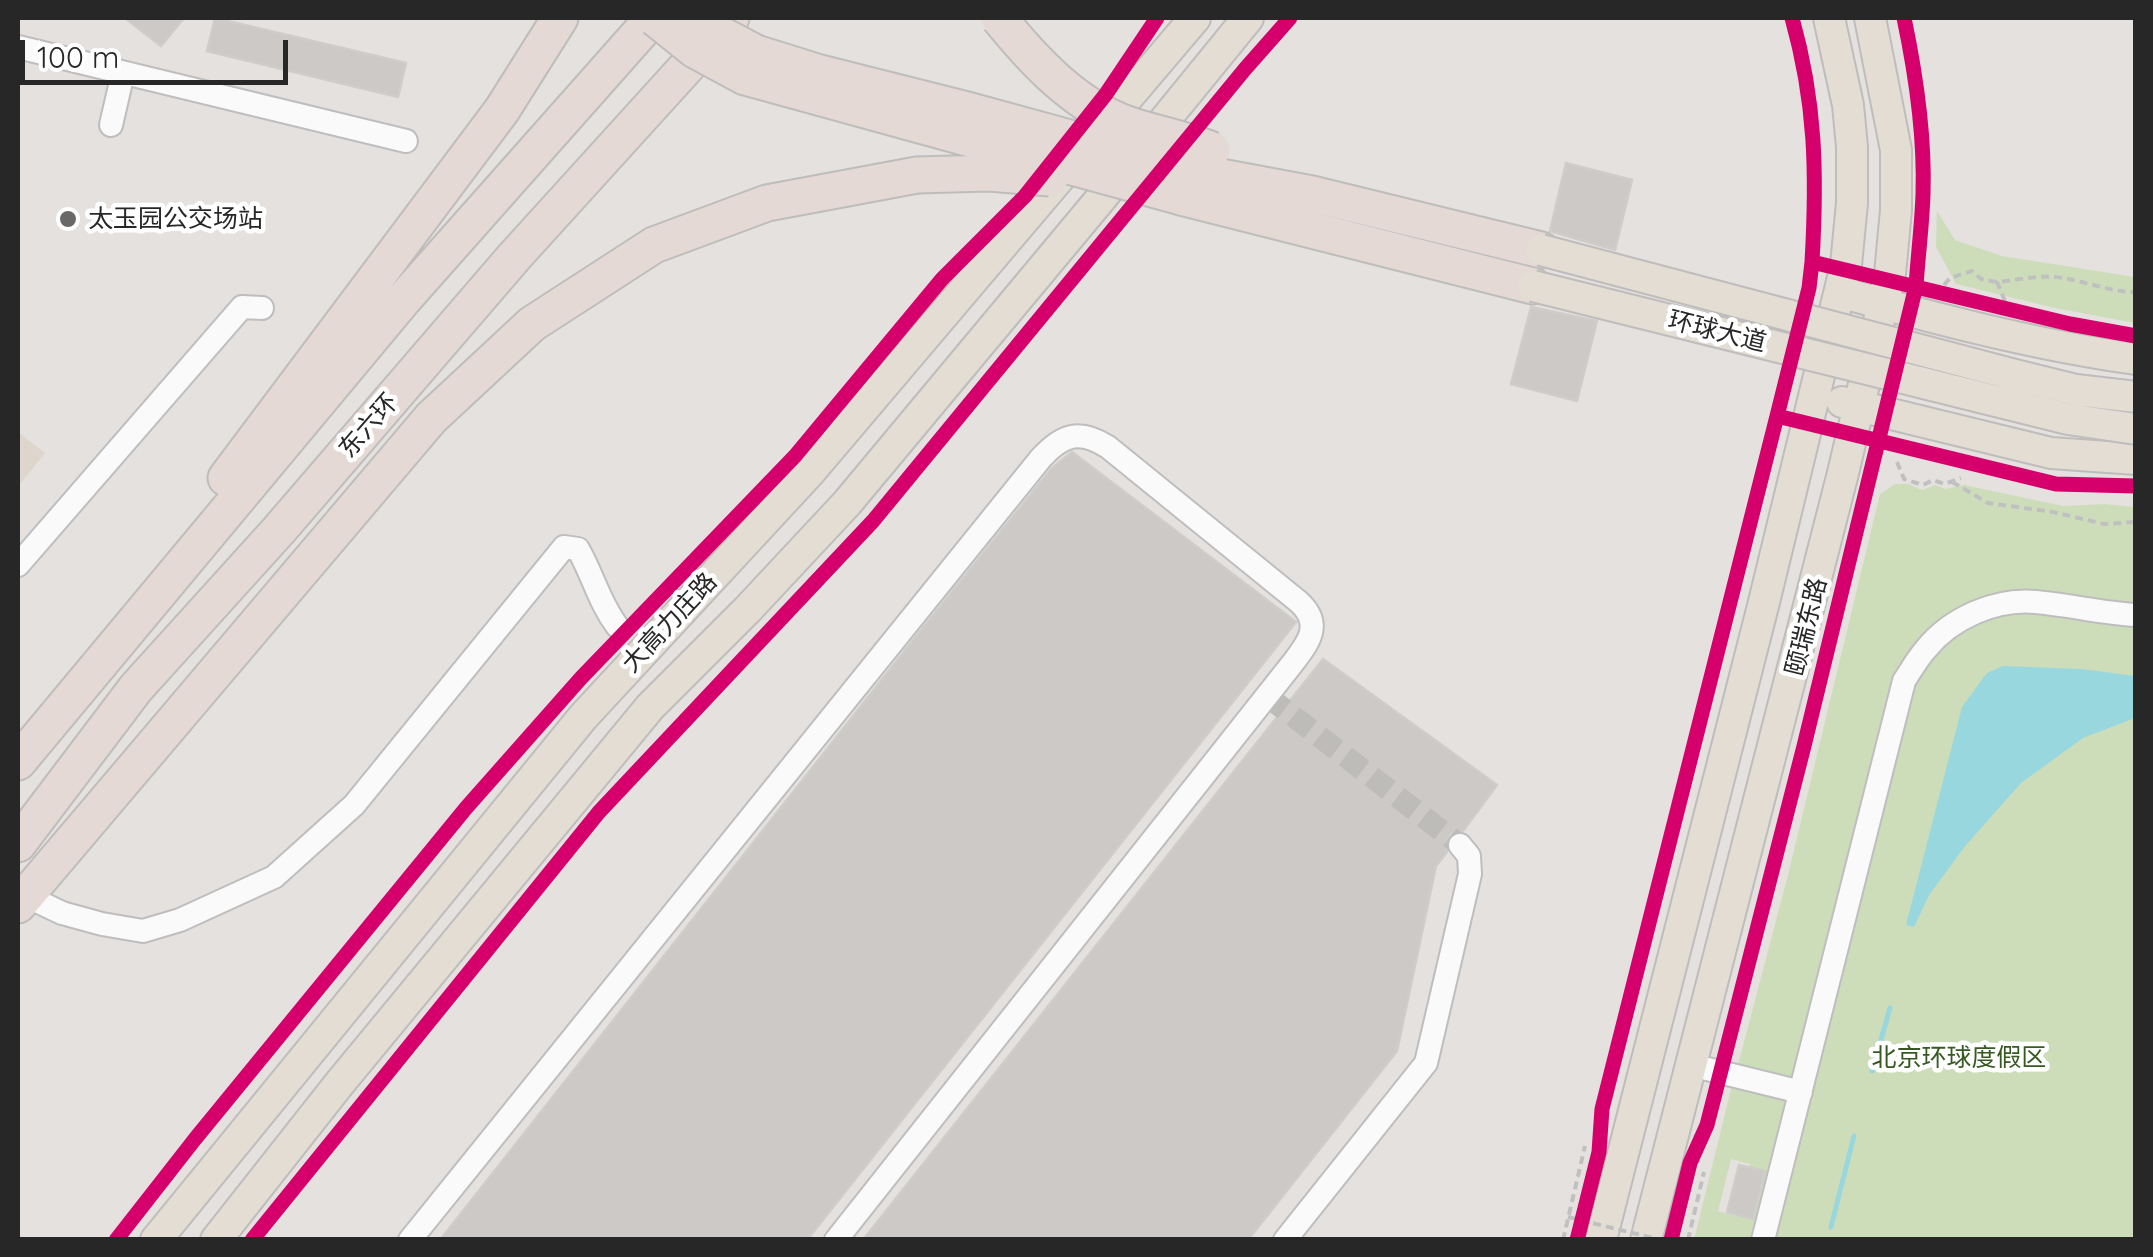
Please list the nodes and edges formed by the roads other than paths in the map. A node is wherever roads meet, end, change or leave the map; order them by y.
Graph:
1 (560, 18) edge
2 (654, 18) edge
3 (693, 18) edge
4 (731, 18) edge
5 (999, 18) edge
6 (1196, 18) edge
7 (1248, 18) edge
8 (1829, 18) edge
9 (1870, 18) edge
10 (18, 47) edge
11 (123, 73) junction
12 (111, 125) dead end
13 (406, 140) dead end
14 (1196, 173) junction
15 (1542, 250) joint
16 (1532, 286) joint
17 (1840, 292) junction
18 (1883, 304) junction
19 (262, 308) dead end
20 (2136, 360) edge
21 (1815, 395) junction
22 (2136, 397) edge
23 (1859, 406) junction
24 (2136, 429) edge
25 (2136, 460) edge
26 (18, 565) edge
27 (2136, 614) edge
28 (617, 626) dead end
29 (18, 759) edge
30 (18, 844) edge
31 (1460, 845) tunnel mouth
32 (29, 904) edge
33 (1691, 1065) junction
34 (1801, 1092) junction
35 (156, 1240) edge
36 (216, 1240) edge
37 (410, 1240) edge
38 (836, 1240) edge
39 (1284, 1240) edge
40 (1600, 1240) edge
41 (1646, 1240) edge
42 (1763, 1240) edge

1 - 29 highway
2 - 14 highway, bridge
2 - 29 highway
3 - 14 highway, bridge
4 - 30 highway, 东六环
5 - 14 highway, bridge
6 - 35 main road, 大高力庄路
7 - 36 main road, 大高力庄路
8 - 17 main road, 颐瑞东路
9 - 18 main road, 颐瑞东路
10 - 11 street
11 - 12 street
11 - 13 street
14 - 15 highway
14 - 16 highway
14 - 32 highway, bridge
15 - 22 main road, 环球大道, bridge
16 - 24 main road, 环球大道, bridge
17 - 18 main road
17 - 21 main road, 颐瑞东路
18 - 20 main road
18 - 23 main road, 颐瑞东路
19 - 26 street
21 - 23 main road
21 - 40 main road, 颐瑞东路
23 - 25 main road
23 - 33 main road, 颐瑞东路
27 - 34 street
28 - 32 street
31 - 39 street
33 - 34 street
33 - 41 main road, 颐瑞东路
34 - 42 street
37 - 38 street

